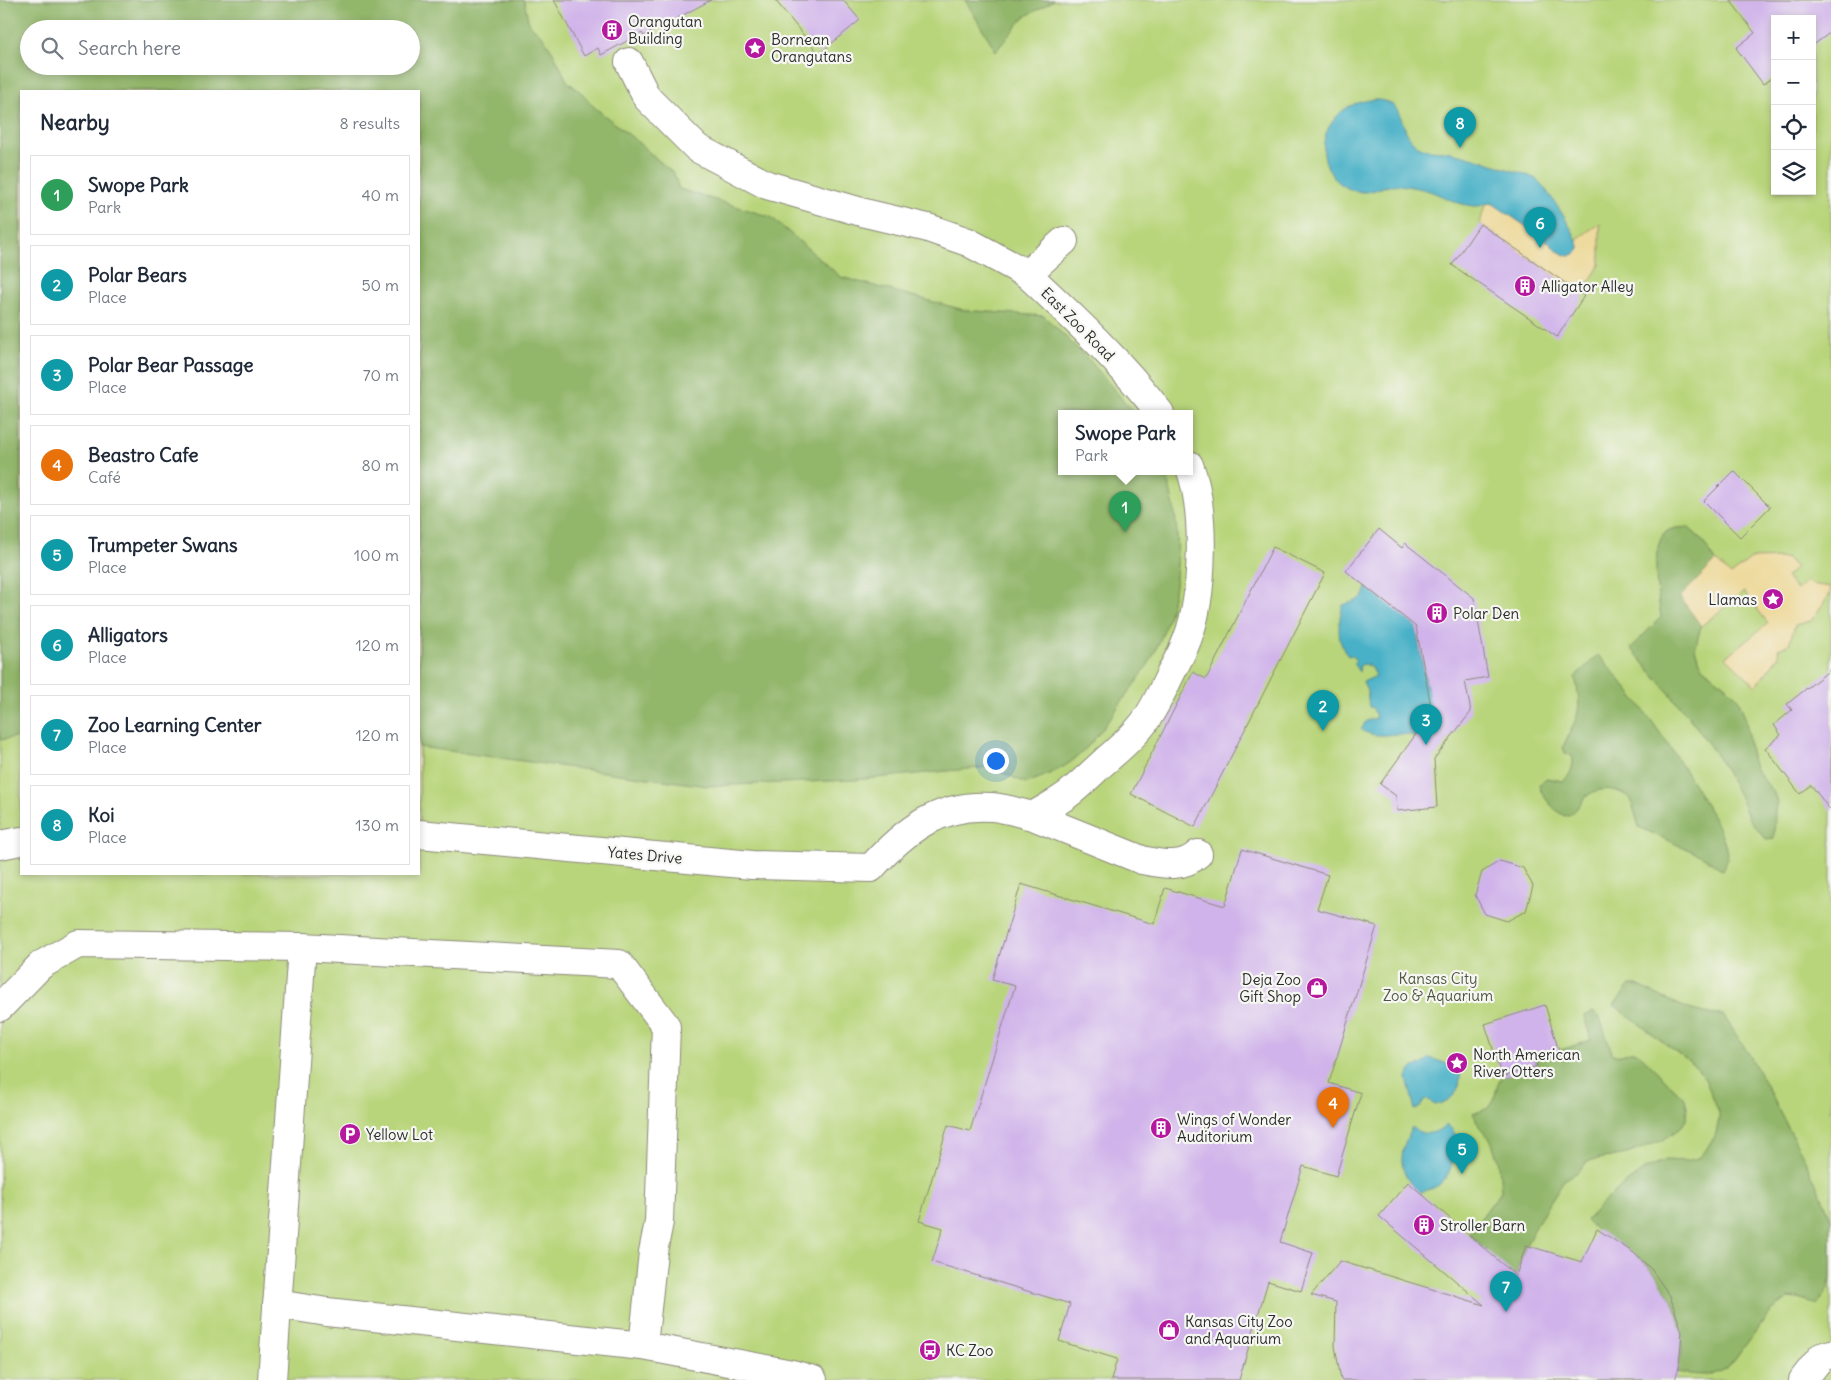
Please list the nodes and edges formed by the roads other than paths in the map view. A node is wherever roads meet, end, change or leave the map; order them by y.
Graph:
1 (629, 62) dead end
2 (1064, 241) dead end
3 (1027, 274) junction
4 (1158, 410) edge
5 (1193, 475) edge
6 (1033, 816) junction
7 (420, 834) edge
8 (20, 840) edge
9 (0, 845) edge
10 (1198, 854) dead end
11 (302, 947) junction
12 (0, 1007) edge
13 (277, 1304) junction
14 (642, 1346) junction
15 (1831, 1354) edge
16 (272, 1380) edge
17 (813, 1380) edge
18 (1804, 1380) edge

1 - 3 lane, East Zoo Road
2 - 3 lane
3 - 4 lane, East Zoo Road
5 - 6 lane
6 - 7 lane, Yates Drive
6 - 10 lane
8 - 9 lane
11 - 12 lane
11 - 13 lane
11 - 14 lane
13 - 14 lane
13 - 16 lane
14 - 17 lane
15 - 18 lane

